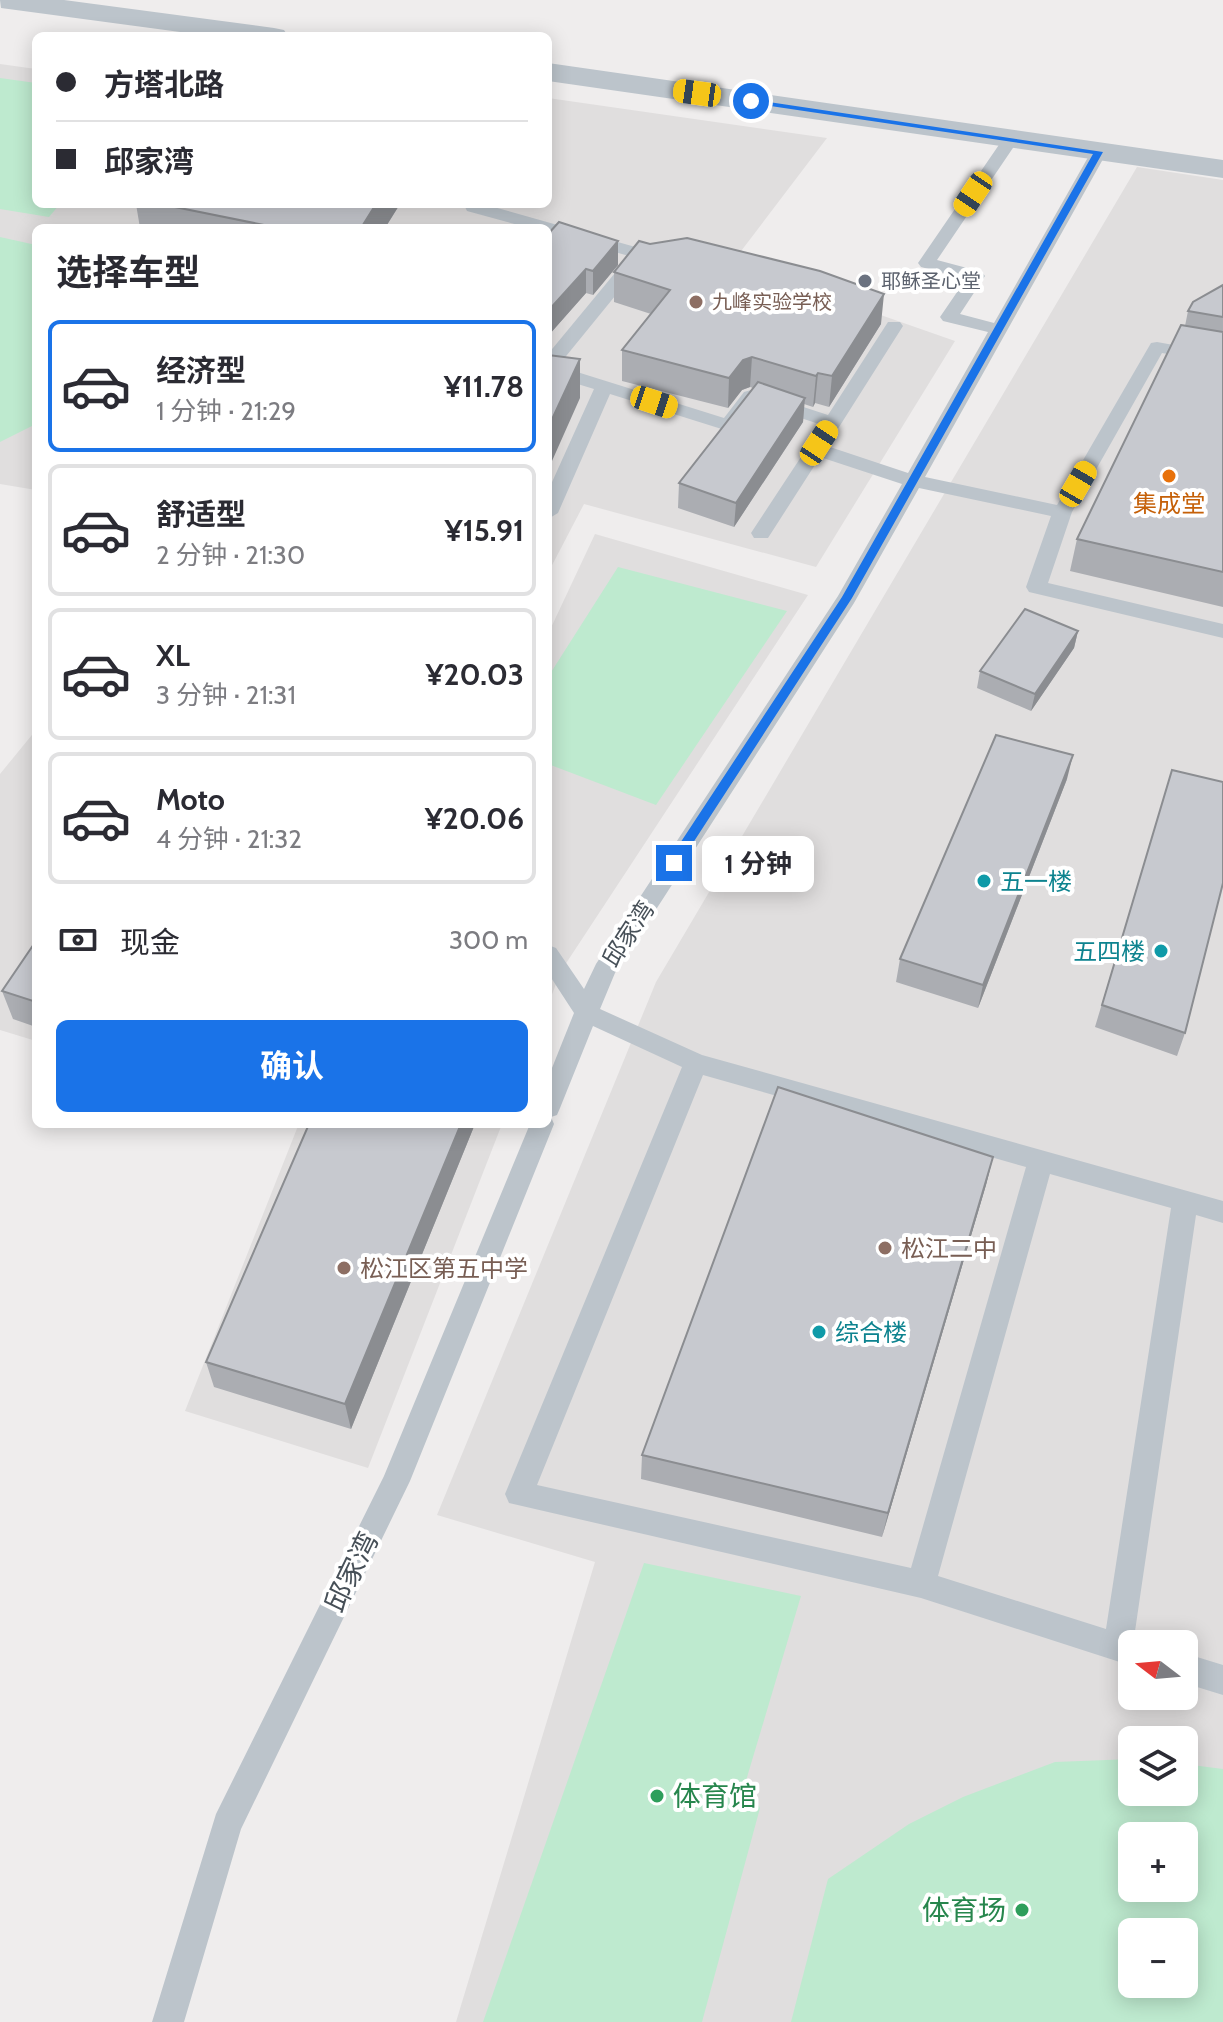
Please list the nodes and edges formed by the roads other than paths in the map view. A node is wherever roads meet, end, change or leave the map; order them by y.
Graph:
1 (1, 0) edge
2 (244, 32) edge
3 (552, 73) edge
4 (1011, 139) junction
5 (1099, 152) junction
6 (1223, 169) edge
7 (484, 208) edge
8 (535, 224) edge
9 (552, 229) edge
10 (894, 326) dead end
11 (998, 329) junction
12 (1223, 359) edge
13 (552, 362) edge
14 (552, 368) edge
15 (605, 386) junction
16 (832, 422) junction
17 (819, 443) junction
18 (913, 481) junction
19 (552, 504) edge
20 (1062, 512) junction
21 (761, 533) dead end
22 (1223, 631) edge
23 (552, 960) edge
24 (587, 1013) junction
25 (696, 1063) junction
26 (552, 1098) edge
27 (540, 1128) edge
28 (1041, 1160) junction
29 (1185, 1201) junction
30 (1223, 1212) edge
31 (921, 1584) junction
32 (1128, 1630) edge
33 (1118, 1647) edge
34 (1198, 1672) edge
35 (1223, 1680) edge
36 (168, 2022) edge

1 - 2 street
3 - 4 street
4 - 5 street
4 - 11 lane
5 - 6 street
5 - 11 lane, 邱家湾
7 - 8 lane
9 - 13 lane
10 - 16 lane
11 - 18 lane, 邱家湾
12 - 20 lane
14 - 15 lane
15 - 16 lane
15 - 19 lane
16 - 17 lane
17 - 18 lane
17 - 21 lane
18 - 20 lane
18 - 24 lane, 邱家湾
20 - 22 lane
23 - 24 lane
24 - 25 lane
24 - 26 lane, 邱家湾
25 - 28 lane
25 - 31 lane
27 - 36 lane, 邱家湾
28 - 29 lane
28 - 31 lane
29 - 30 lane
29 - 32 lane
31 - 33 lane
34 - 35 lane

